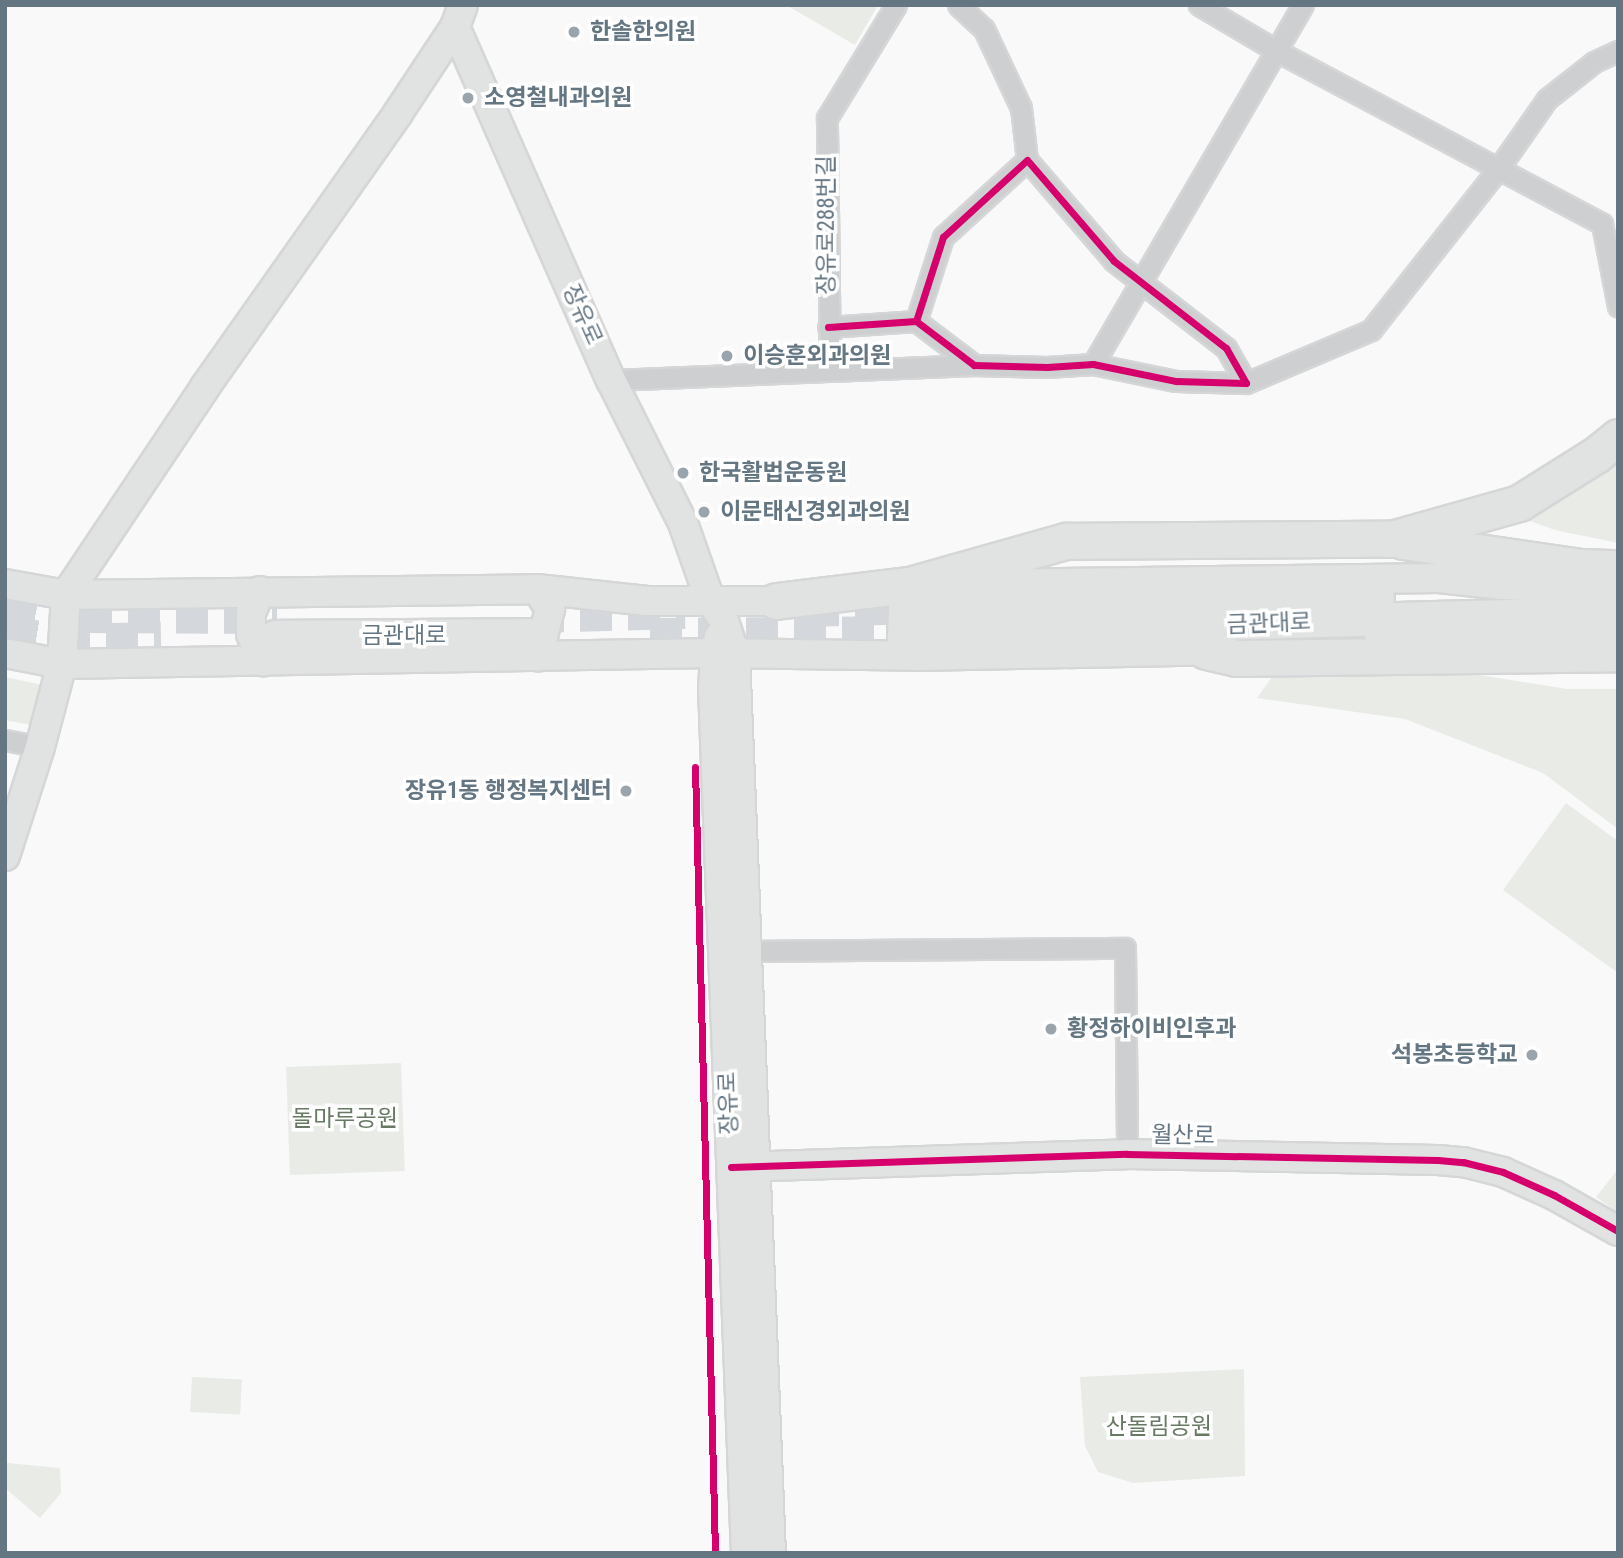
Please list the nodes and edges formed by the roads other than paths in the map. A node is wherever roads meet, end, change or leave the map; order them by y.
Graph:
1 (896, 5) edge
2 (958, 5) edge
3 (1199, 5) edge
4 (1303, 5) edge
5 (459, 16) edge
6 (1277, 51) junction
7 (1618, 51) edge
8 (1027, 160) junction
9 (1498, 169) junction
10 (1141, 284) junction
11 (1618, 306) edge
12 (916, 321) junction
13 (828, 327) junction
14 (1093, 364) junction
15 (974, 365) junction
16 (831, 371) junction
17 (611, 380) junction
18 (1246, 383) junction
19 (1618, 437) edge
20 (1391, 539) junction
21 (1618, 568) edge
22 (5, 584) edge
23 (260, 591) junction
24 (1618, 591) edge
25 (66, 596) junction
26 (776, 601) joint
27 (717, 610) junction
28 (1618, 612) edge
29 (917, 620) junction
30 (535, 624) junction
31 (1618, 631) edge
32 (272, 638) junction
33 (1206, 651) junction
34 (5, 653) edge
35 (725, 653) junction
36 (1618, 653) edge
37 (62, 664) junction
38 (5, 740) edge
39 (40, 747) junction
40 (5, 856) edge
41 (749, 951) junction
42 (1127, 1154) junction
43 (744, 1167) junction
44 (1618, 1231) edge
45 (746, 1553) edge
46 (771, 1553) edge

1 - 13 street, 장유로288번길
2 - 8 street
3 - 6 street
4 - 6 street
5 - 17 main road, 장유로
5 - 25 main road
6 - 9 street
6 - 10 street
7 - 9 street
8 - 10 street
8 - 12 street
9 - 11 street
9 - 18 street
10 - 14 street
10 - 18 street
12 - 13 street
12 - 15 street
13 - 16 street, 장유로288번길
14 - 15 street
14 - 18 street
15 - 16 street
16 - 17 street
17 - 27 main road, 장유로
19 - 20 highway
20 - 21 highway
20 - 29 highway
22 - 25 main road
23 - 25 main road
23 - 30 main road
23 - 32 main road
24 - 29 main road, 금관대로
25 - 37 main road
26 - 27 main road
26 - 29 highway
27 - 30 main road
27 - 35 main road, 장유로
28 - 29 main road, 금관대로
29 - 33 main road
29 - 35 main road
30 - 32 main road, 금관대로
30 - 32 main road
30 - 35 main road
31 - 33 main road
32 - 37 main road
33 - 36 highway
34 - 37 main road
35 - 41 main road, 장유로
35 - 43 main road, 장유로
37 - 39 main road
38 - 39 street
39 - 40 main road
41 - 42 street, 월산로
41 - 43 main road, 장유로
42 - 43 main road, 월산로
42 - 44 main road, 월산로
43 - 45 main road, 장유로
43 - 46 main road, 장유로

